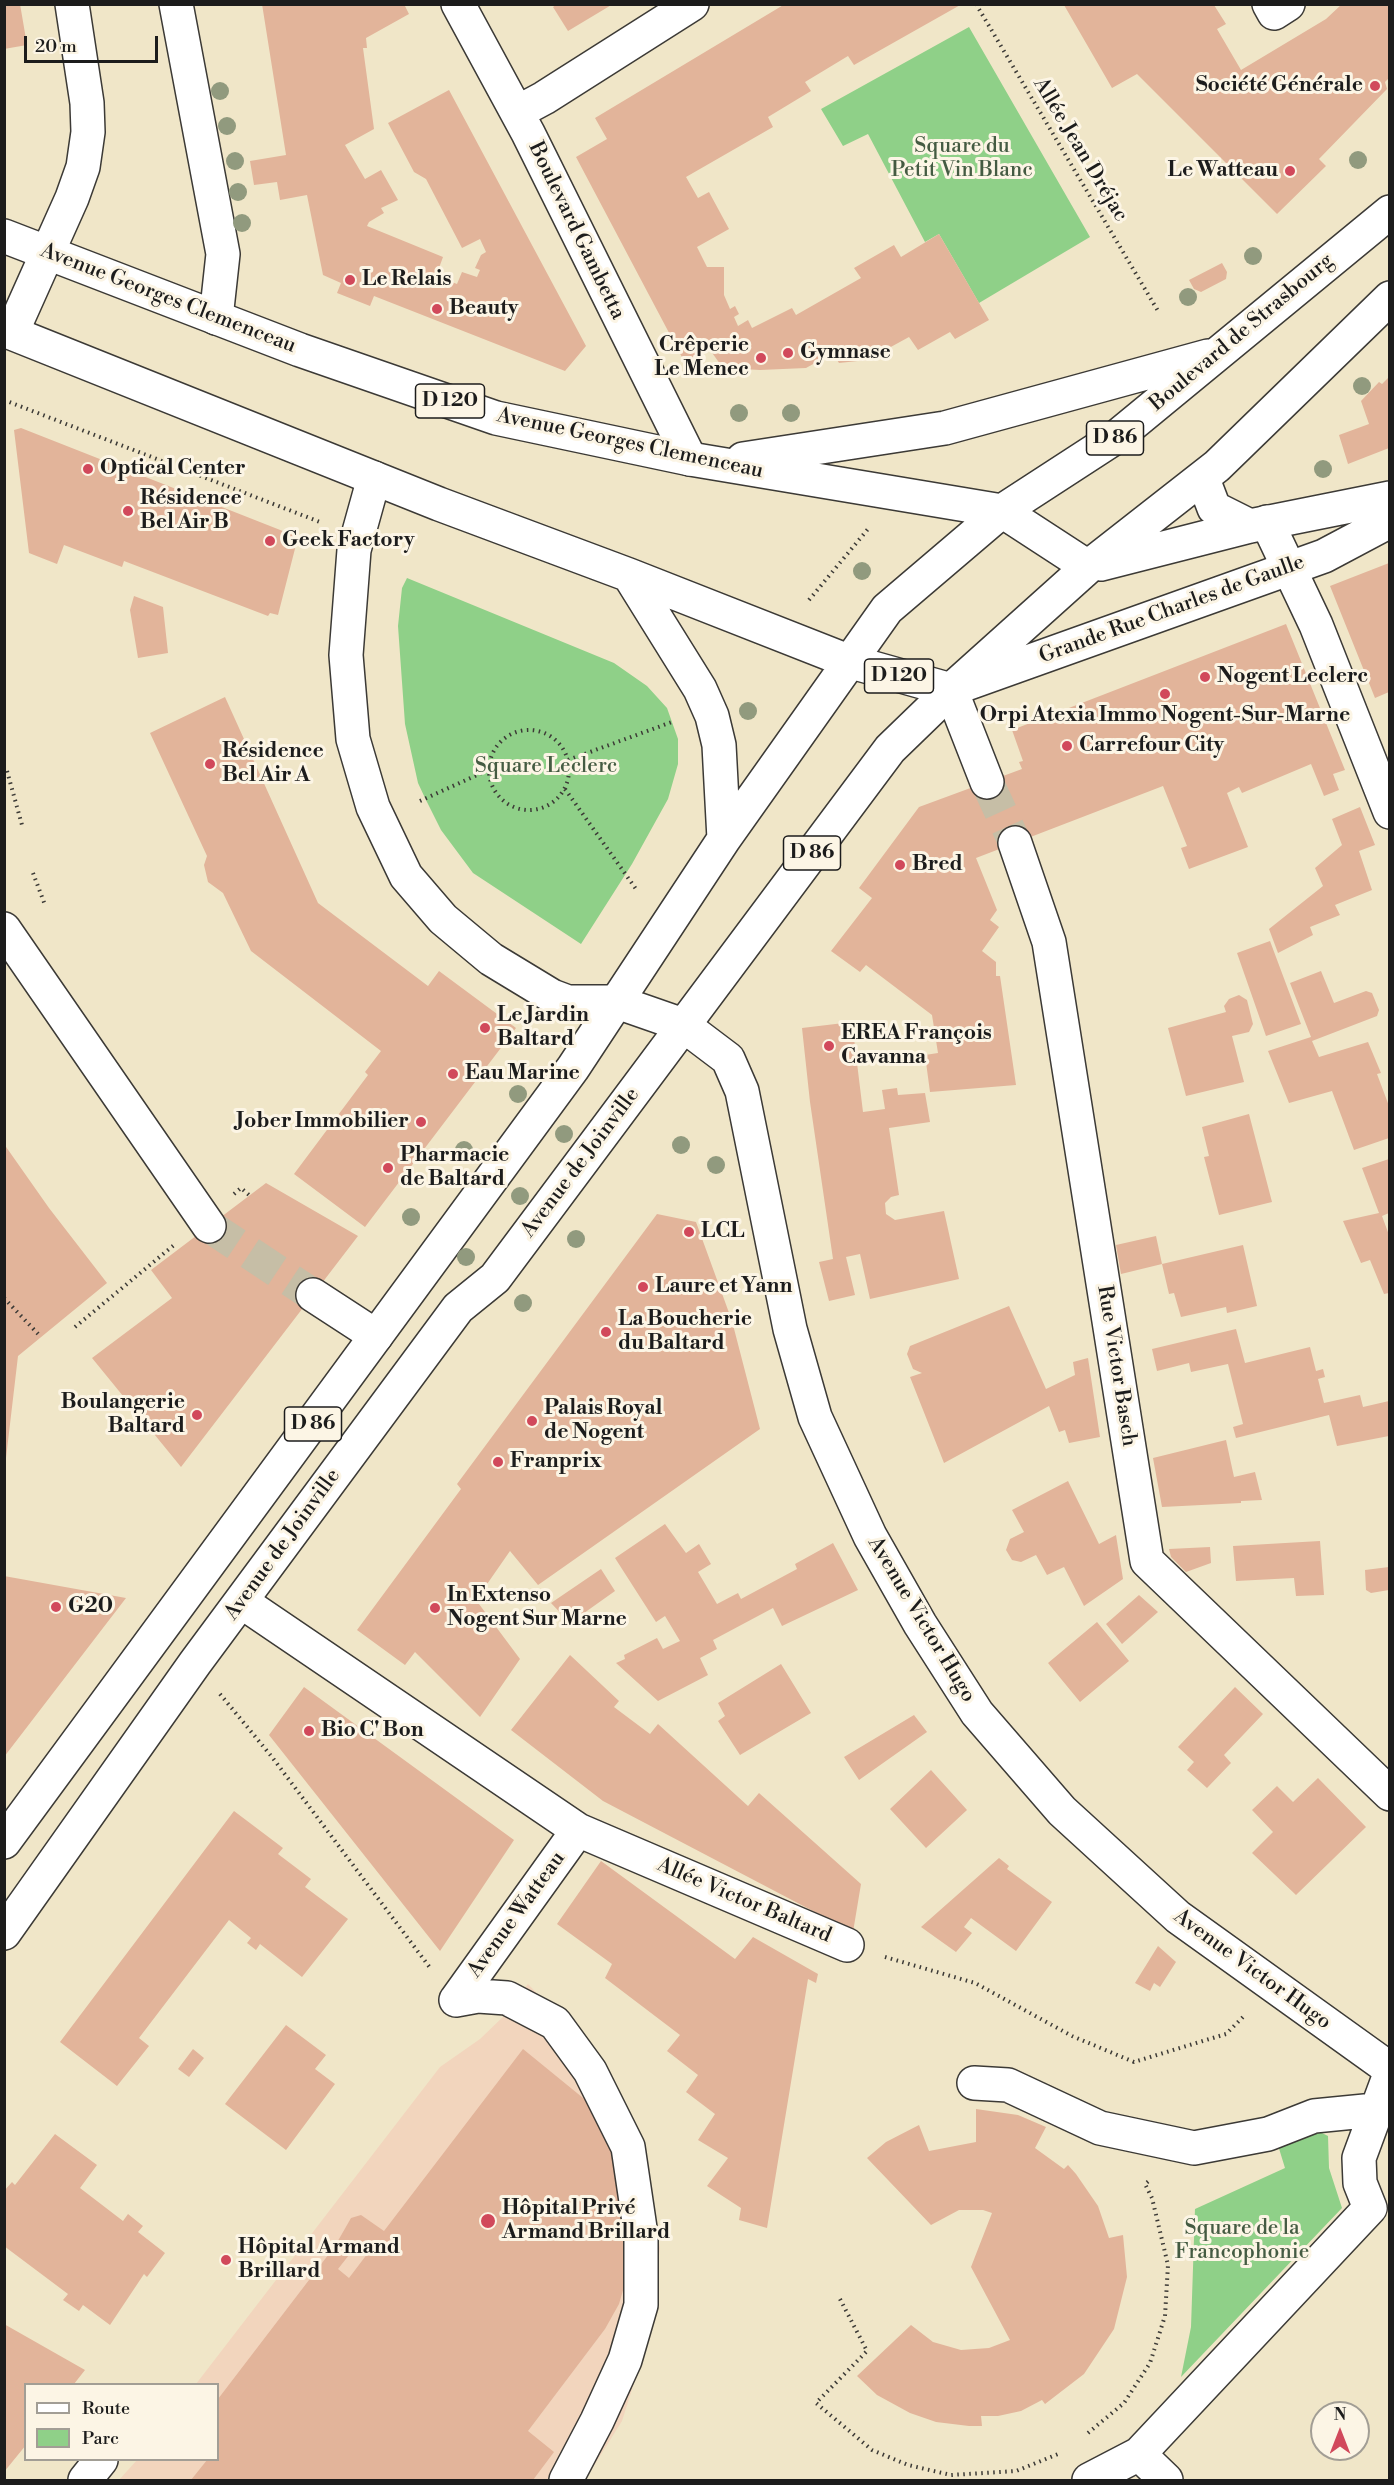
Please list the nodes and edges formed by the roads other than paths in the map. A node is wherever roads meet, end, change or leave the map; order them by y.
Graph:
1 (72, 4) edge
2 (176, 4) edge
3 (458, 4) edge
4 (692, 4) edge
5 (1269, 4) edge
6 (1288, 4) edge
7 (518, 112) junction
8 (1389, 212) edge
9 (4, 236) edge
10 (47, 252) junction
11 (1389, 298) edge
12 (216, 318) junction
13 (8, 331) edge
14 (1218, 353) junction
15 (704, 461) junction
16 (374, 478) junction
17 (1203, 479) junction
18 (1389, 498) edge
19 (1002, 511) junction
20 (1389, 521) edge
21 (1258, 524) junction
22 (1088, 567) junction
23 (1291, 568) junction
24 (629, 575) junction
25 (848, 662) junction
26 (951, 690) junction
27 (987, 782) tunnel mouth
28 (1389, 812) edge
29 (723, 839) junction
30 (1015, 843) tunnel mouth
31 (4, 929) edge
32 (617, 1002) junction
33 (683, 1025) junction
34 (209, 1226) tunnel mouth
35 (313, 1295) tunnel mouth
36 (376, 1336) junction
37 (242, 1602) junction
38 (1389, 1794) edge
39 (578, 1830) junction
40 (4, 1842) edge
41 (4, 1933) edge
42 (847, 1945) road end
43 (1389, 2069) edge
44 (1389, 2074) edge
45 (974, 2083) dead end
46 (1375, 2110) junction
47 (1139, 2454) junction
48 (100, 2461) edge
49 (86, 2481) edge
50 (566, 2481) edge
51 (1089, 2481) edge
52 (1166, 2481) edge

1 - 10 main road
2 - 12 main road
3 - 7 main road, Boulevard Gambetta
4 - 7 main road
5 - 6 main road
7 - 15 main road, Boulevard Gambetta
8 - 14 main road, Boulevard de Strasbourg / D 86
9 - 10 main road, Avenue Georges Clemenceau / D 120
10 - 12 main road, Avenue Georges Clemenceau / D 120
10 - 13 main road
11 - 17 main road, D 86
12 - 15 main road, Avenue Georges Clemenceau / D 120
13 - 16 main road, D 120
14 - 15 main road
14 - 19 main road, Boulevard de Strasbourg / D 86
15 - 19 main road, Avenue Georges Clemenceau / D 120
16 - 24 main road, D 120
16 - 32 main road
17 - 21 main road
17 - 22 main road, D 86
18 - 21 main road
19 - 22 main road, Avenue Georges Clemenceau
19 - 25 main road, D 86
20 - 23 main road, Grande Rue Charles de Gaulle / D 120
21 - 22 main road
21 - 23 main road
22 - 26 main road, D 86
23 - 26 main road, Grande Rue Charles de Gaulle / D 120
23 - 28 main road
24 - 25 main road, D 120
24 - 29 main road
25 - 26 main road, D 120
25 - 29 main road, D 86
26 - 27 main road
26 - 33 main road, Avenue de Joinville / D 86
29 - 32 main road, D 86
30 - 38 main road, Rue Victor Basch
31 - 34 main road
32 - 33 main road
32 - 36 main road, D 86
33 - 37 main road, Avenue de Joinville / D 86
33 - 43 main road, Avenue Victor Hugo
35 - 36 main road
36 - 40 main road, D 86
37 - 39 main road, Allée Victor Baltard
37 - 41 main road, Avenue de Joinville / D 86
39 - 42 main road, Allée Victor Baltard
39 - 50 main road, Avenue Watteau
44 - 46 main road
45 - 46 main road
46 - 47 main road
47 - 51 main road
47 - 52 main road
48 - 49 main road

